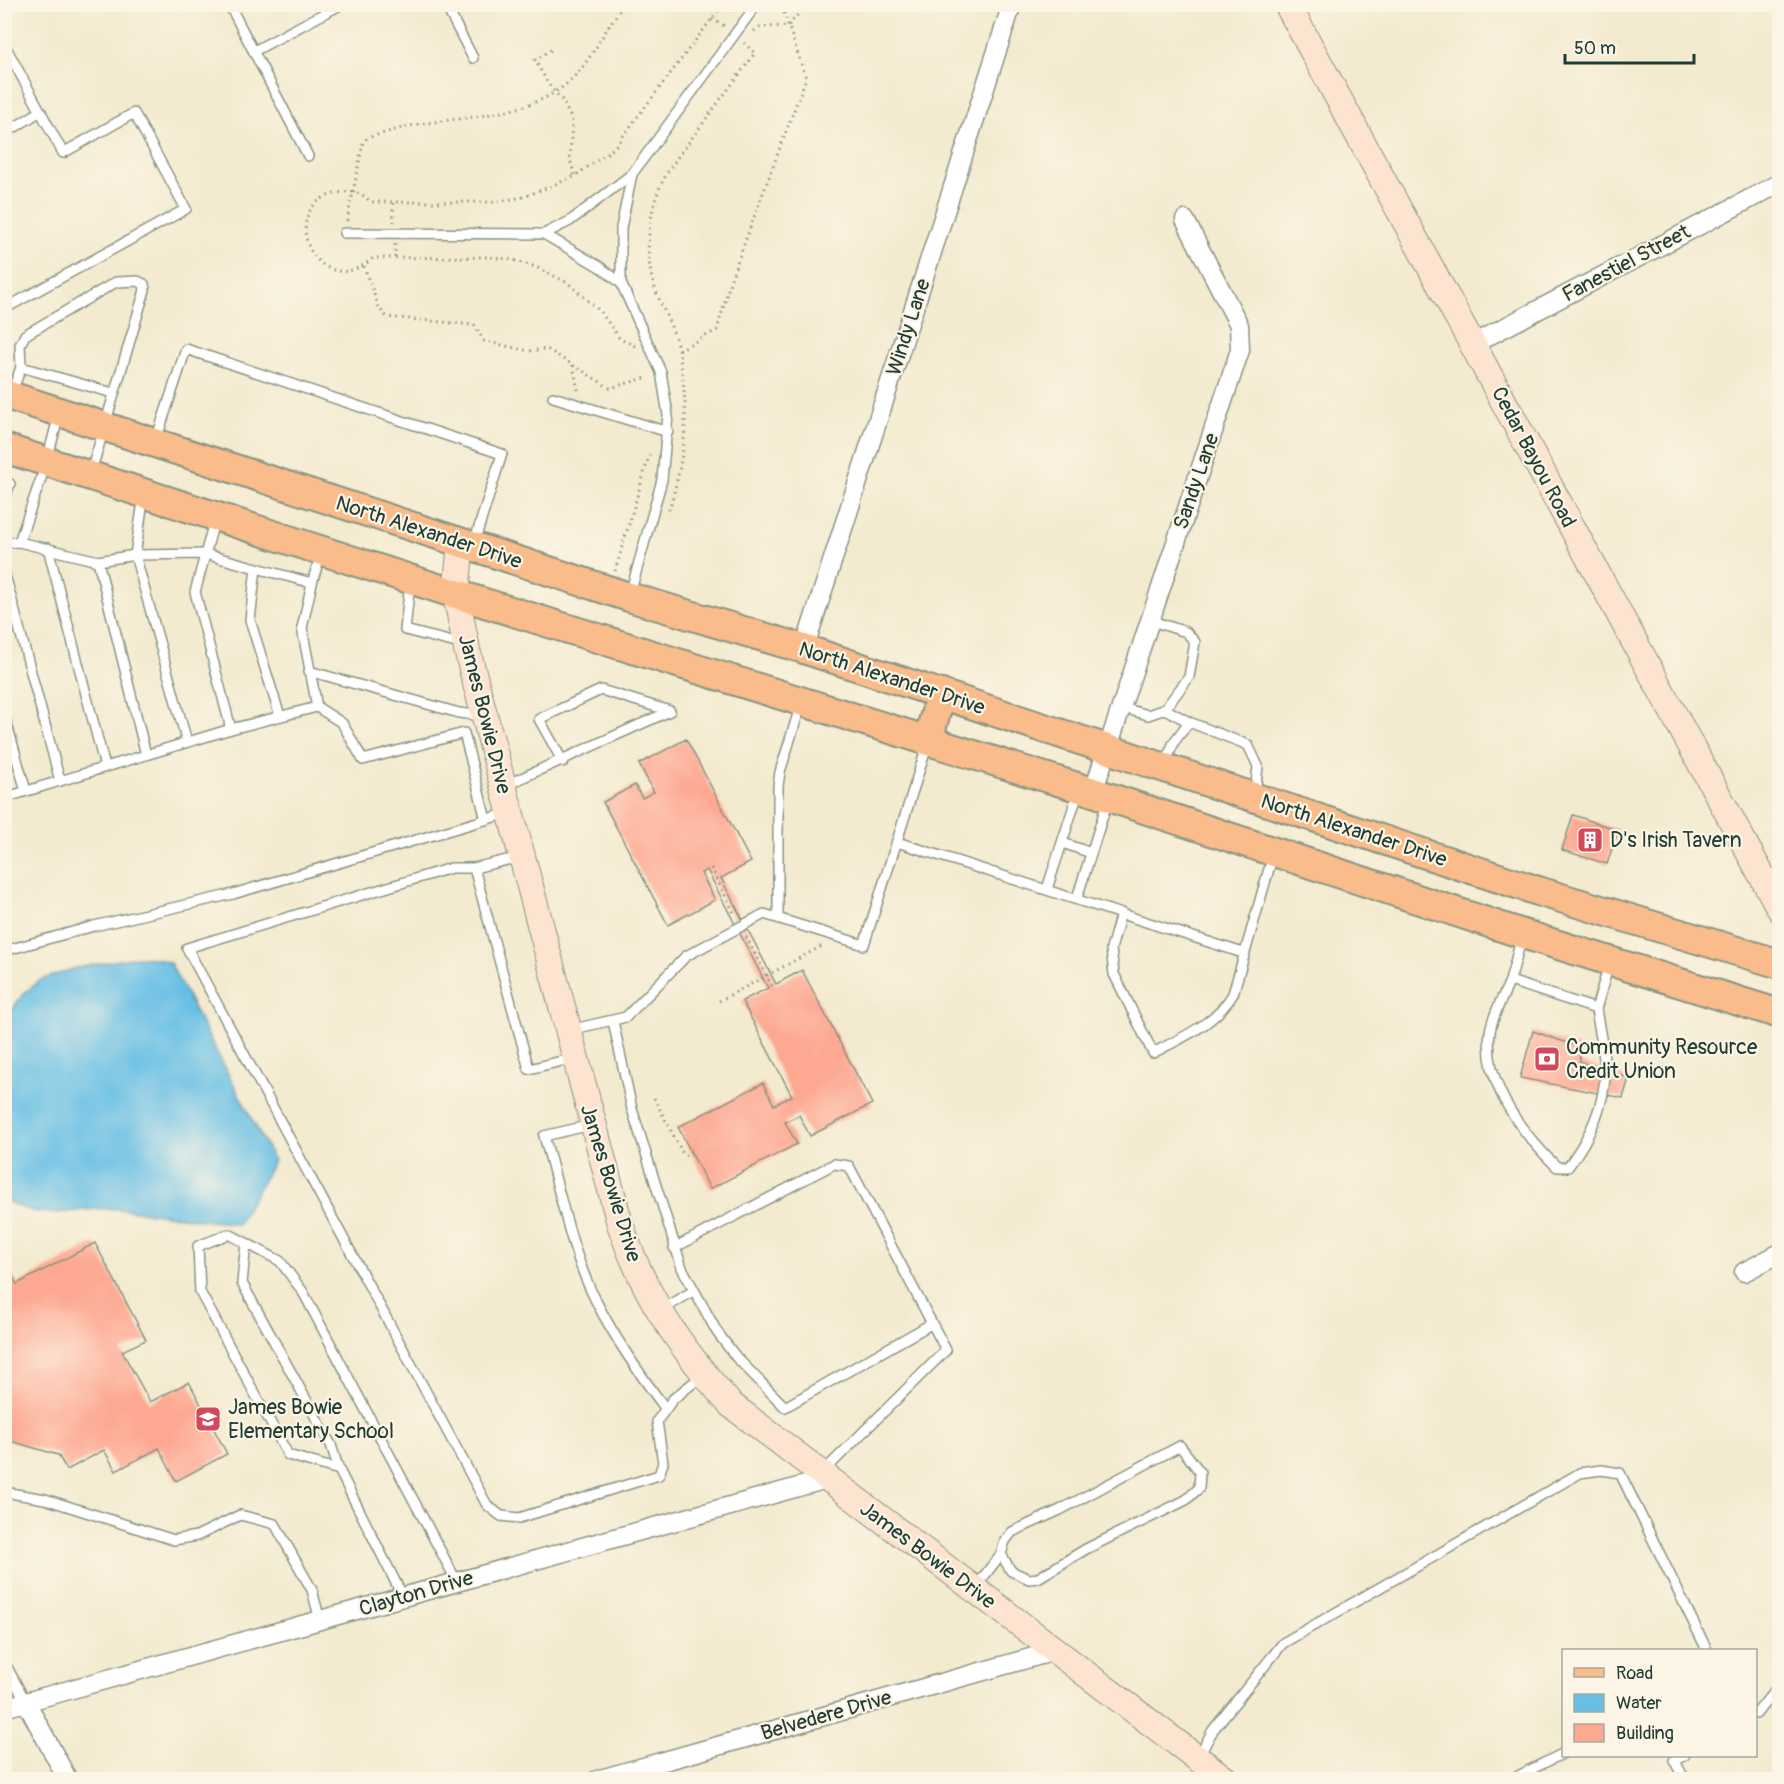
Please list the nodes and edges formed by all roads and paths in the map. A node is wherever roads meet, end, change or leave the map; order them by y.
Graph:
1 (229, 4) edge
2 (342, 4) edge
3 (445, 4) edge
4 (625, 4) edge
5 (723, 4) edge
6 (734, 4) edge
7 (757, 4) edge
8 (781, 4) edge
9 (807, 4) edge
10 (1012, 4) edge
11 (1287, 4) edge
12 (734, 16) dead end
13 (712, 19) junction
14 (731, 22) dead end
15 (788, 26) junction
16 (4, 44) edge
17 (550, 50) dead end
18 (254, 51) junction
19 (473, 58) dead end
20 (555, 94) junction
21 (40, 111) junction
22 (4, 134) edge
23 (308, 156) dead end
24 (632, 174) junction
25 (575, 177) junction
26 (1779, 183) edge
27 (355, 191) junction
28 (1185, 220) dead end
29 (344, 233) joint
30 (544, 234) junction
31 (364, 266) junction
32 (621, 283) junction
33 (4, 309) edge
34 (1473, 344) junction
35 (638, 347) dead end
36 (679, 350) junction
37 (573, 363) junction
38 (21, 367) junction
39 (647, 369) dead end
40 (649, 377) junction
41 (650, 384) dead end
42 (113, 393) junction
43 (7, 395) edge
44 (553, 397) dead end
45 (574, 403) junction
46 (60, 412) junction
47 (103, 426) junction
48 (653, 427) junction
49 (668, 432) junction
50 (156, 443) junction
51 (4, 448) edge
52 (47, 461) junction
53 (90, 474) junction
54 (4, 482) edge
55 (144, 493) junction
56 (4, 501) edge
57 (216, 516) junction
58 (666, 521) dead end
59 (4, 543) edge
60 (19, 543) junction
61 (467, 544) junction
62 (48, 548) junction
63 (322, 550) junction
64 (205, 554) junction
65 (135, 555) junction
66 (98, 561) junction
67 (256, 568) junction
68 (4, 571) edge
69 (411, 579) junction
70 (312, 584) junction
71 (456, 594) junction
72 (619, 594) junction
73 (1149, 620) junction
74 (467, 645) junction
75 (804, 649) junction
76 (309, 671) junction
77 (941, 694) junction
78 (802, 701) junction
79 (317, 706) junction
80 (1119, 708) junction
81 (1165, 709) junction
82 (459, 713) junction
83 (4, 714) edge
84 (280, 716) junction
85 (484, 717) junction
86 (1189, 722) junction
87 (231, 729) junction
88 (464, 733) junction
89 (928, 740) junction
90 (187, 742) junction
91 (1106, 748) junction
92 (146, 755) junction
93 (563, 762) junction
94 (105, 767) junction
95 (1164, 767) junction
96 (60, 781) junction
97 (503, 786) junction
98 (26, 791) junction
99 (1094, 792) junction
100 (1255, 797) junction
101 (4, 798) edge
102 (510, 812) junction
103 (486, 820) junction
104 (897, 842) junction
105 (1063, 843) junction
106 (1274, 852) junction
107 (1091, 854) junction
108 (522, 857) junction
109 (474, 868) junction
110 (711, 868) dead end
111 (1047, 889) junction
112 (1538, 891) junction
113 (1077, 898) junction
114 (1779, 909) edge
115 (1120, 914) junction
116 (736, 916) dead end
117 (778, 918) junction
118 (1523, 934) junction
119 (746, 936) dead end
120 (824, 945) dead end
121 (4, 951) edge
122 (1244, 953) junction
123 (1610, 961) junction
124 (1779, 964) edge
125 (766, 975) junction
126 (1510, 981) junction
127 (772, 986) dead end
128 (719, 1001) dead end
129 (1596, 1009) junction
130 (1779, 1014) edge
131 (613, 1021) junction
132 (568, 1030) junction
133 (575, 1058) junction
134 (654, 1098) dead end
135 (592, 1124) junction
136 (691, 1152) dead end
137 (246, 1243) junction
138 (675, 1248) junction
139 (1779, 1253) edge
140 (1744, 1272) dead end
141 (693, 1291) junction
142 (659, 1312) junction
143 (931, 1324) junction
144 (704, 1374) junction
145 (665, 1408) junction
146 (339, 1470) junction
147 (824, 1477) junction
148 (4, 1492) edge
149 (1001, 1554) junction
150 (457, 1582) junction
151 (974, 1590) junction
152 (403, 1597) junction
153 (320, 1620) junction
154 (1707, 1649) edge
155 (1055, 1651) junction
156 (4, 1662) edge
157 (1779, 1684) edge
158 (26, 1702) junction
159 (4, 1708) edge
160 (1757, 1712) edge
161 (1562, 1753) edge
162 (1199, 1756) junction
163 (1680, 1757) edge
164 (68, 1779) edge
165 (597, 1779) edge
166 (1226, 1779) edge
167 (1510, 1779) edge
168 (1685, 1779) edge

1 - 18 lane
2 - 18 lane
3 - 19 lane
4 - 20 path
5 - 13 path
6 - 12 path
7 - 24 lane
8 - 15 path
9 - 15 path
10 - 75 street, Windy Lane
11 - 34 street, Cedar Bayou Road
13 - 14 path
13 - 25 path
15 - 36 path
15 - 36 path
16 - 21 lane
17 - 20 path
18 - 23 lane
20 - 25 path
20 - 27 path
21 - 22 lane
21 - 33 lane
24 - 30 lane
24 - 32 lane
25 - 27 path
26 - 34 street, Fanestiel Street
27 - 29 path
27 - 31 path
28 - 73 street, Sandy Lane
29 - 30 lane
30 - 32 lane
31 - 35 path
31 - 37 path
32 - 49 lane
34 - 114 street, Cedar Bayou Road
36 - 58 path
37 - 40 path
37 - 45 path
38 - 42 lane
38 - 42 lane
38 - 43 lane
39 - 40 path
40 - 41 path
42 - 47 lane
43 - 46 main road, North Alexander Drive
44 - 45 lane
45 - 48 lane
46 - 47 main road, North Alexander Drive
46 - 52 lane
47 - 50 main road, North Alexander Drive
47 - 53 lane
48 - 49 lane
48 - 72 path
49 - 72 lane
50 - 61 main road, North Alexander Drive
50 - 61 lane
51 - 52 main road
52 - 53 main road
52 - 60 lane
53 - 55 main road
54 - 56 lane
55 - 57 main road
55 - 65 lane
57 - 63 main road
57 - 64 lane
59 - 60 lane
60 - 62 lane
61 - 71 street, James Bowie Drive
61 - 72 main road, North Alexander Drive
62 - 66 lane
62 - 94 lane
63 - 69 main road
63 - 70 lane
64 - 65 lane
64 - 67 lane
64 - 87 lane
65 - 66 lane
65 - 90 lane
66 - 92 lane
67 - 70 lane
67 - 84 lane
68 - 96 lane
69 - 71 main road
69 - 74 lane
70 - 76 lane
71 - 74 street, James Bowie Drive
71 - 78 main road
72 - 75 main road, North Alexander Drive
73 - 80 street, Sandy Lane
73 - 81 lane
74 - 85 street, James Bowie Drive
75 - 77 main road, North Alexander Drive
76 - 79 lane
76 - 82 lane
77 - 89 main road
77 - 91 main road, North Alexander Drive
78 - 89 main road
78 - 117 lane
79 - 84 lane
79 - 88 lane
80 - 81 lane
80 - 91 street, Sandy Lane
81 - 86 lane
82 - 85 lane
82 - 88 lane
83 - 98 lane
84 - 87 lane
85 - 97 street, James Bowie Drive
86 - 95 lane
86 - 100 lane
87 - 90 lane
88 - 103 lane
89 - 99 main road
89 - 104 lane
90 - 92 lane
91 - 95 main road, North Alexander Drive
91 - 99 street, Sandy Lane
92 - 94 lane
93 - 93 lane
93 - 97 lane
94 - 96 lane
95 - 100 main road, North Alexander Drive
96 - 98 lane
97 - 102 street, James Bowie Drive
98 - 101 lane
99 - 105 lane
99 - 106 main road
99 - 107 lane
100 - 112 main road, North Alexander Drive
102 - 103 lane
102 - 108 street, James Bowie Drive
103 - 121 lane
104 - 111 lane
104 - 117 lane
105 - 107 lane
105 - 111 lane
106 - 118 main road
106 - 122 lane
107 - 113 lane
108 - 109 lane
108 - 132 street, James Bowie Drive
109 - 133 lane
109 - 145 lane
110 - 116 path
111 - 113 lane
112 - 118 main road
112 - 124 main road, North Alexander Drive
113 - 115 lane
115 - 122 lane
115 - 122 lane
117 - 131 lane
118 - 123 main road
118 - 126 lane
119 - 125 path
120 - 125 path
123 - 129 lane
123 - 130 main road
125 - 127 path
125 - 128 path
126 - 129 lane
126 - 129 lane
131 - 132 lane
131 - 138 lane
132 - 133 street, James Bowie Drive
133 - 135 street, James Bowie Drive
134 - 136 path
135 - 142 street, James Bowie Drive
135 - 145 lane
137 - 146 lane
137 - 146 lane
137 - 150 lane
138 - 141 lane
138 - 143 lane
139 - 140 street
141 - 142 lane
141 - 143 lane
142 - 144 street, James Bowie Drive
143 - 147 lane
144 - 145 lane
144 - 147 street, James Bowie Drive
146 - 152 lane
147 - 150 street, Clayton Drive
147 - 151 street, James Bowie Drive
148 - 153 lane
149 - 149 lane
149 - 151 lane
150 - 152 street, Clayton Drive
151 - 155 street, James Bowie Drive
152 - 153 street, Clayton Drive
153 - 158 street, Clayton Drive
154 - 162 lane
155 - 162 street, James Bowie Drive
155 - 165 street, Belvedere Drive
156 - 158 lane
157 - 160 lane
158 - 159 street, Clayton Drive
158 - 164 street
161 - 167 lane
162 - 166 street, James Bowie Drive
163 - 168 lane

